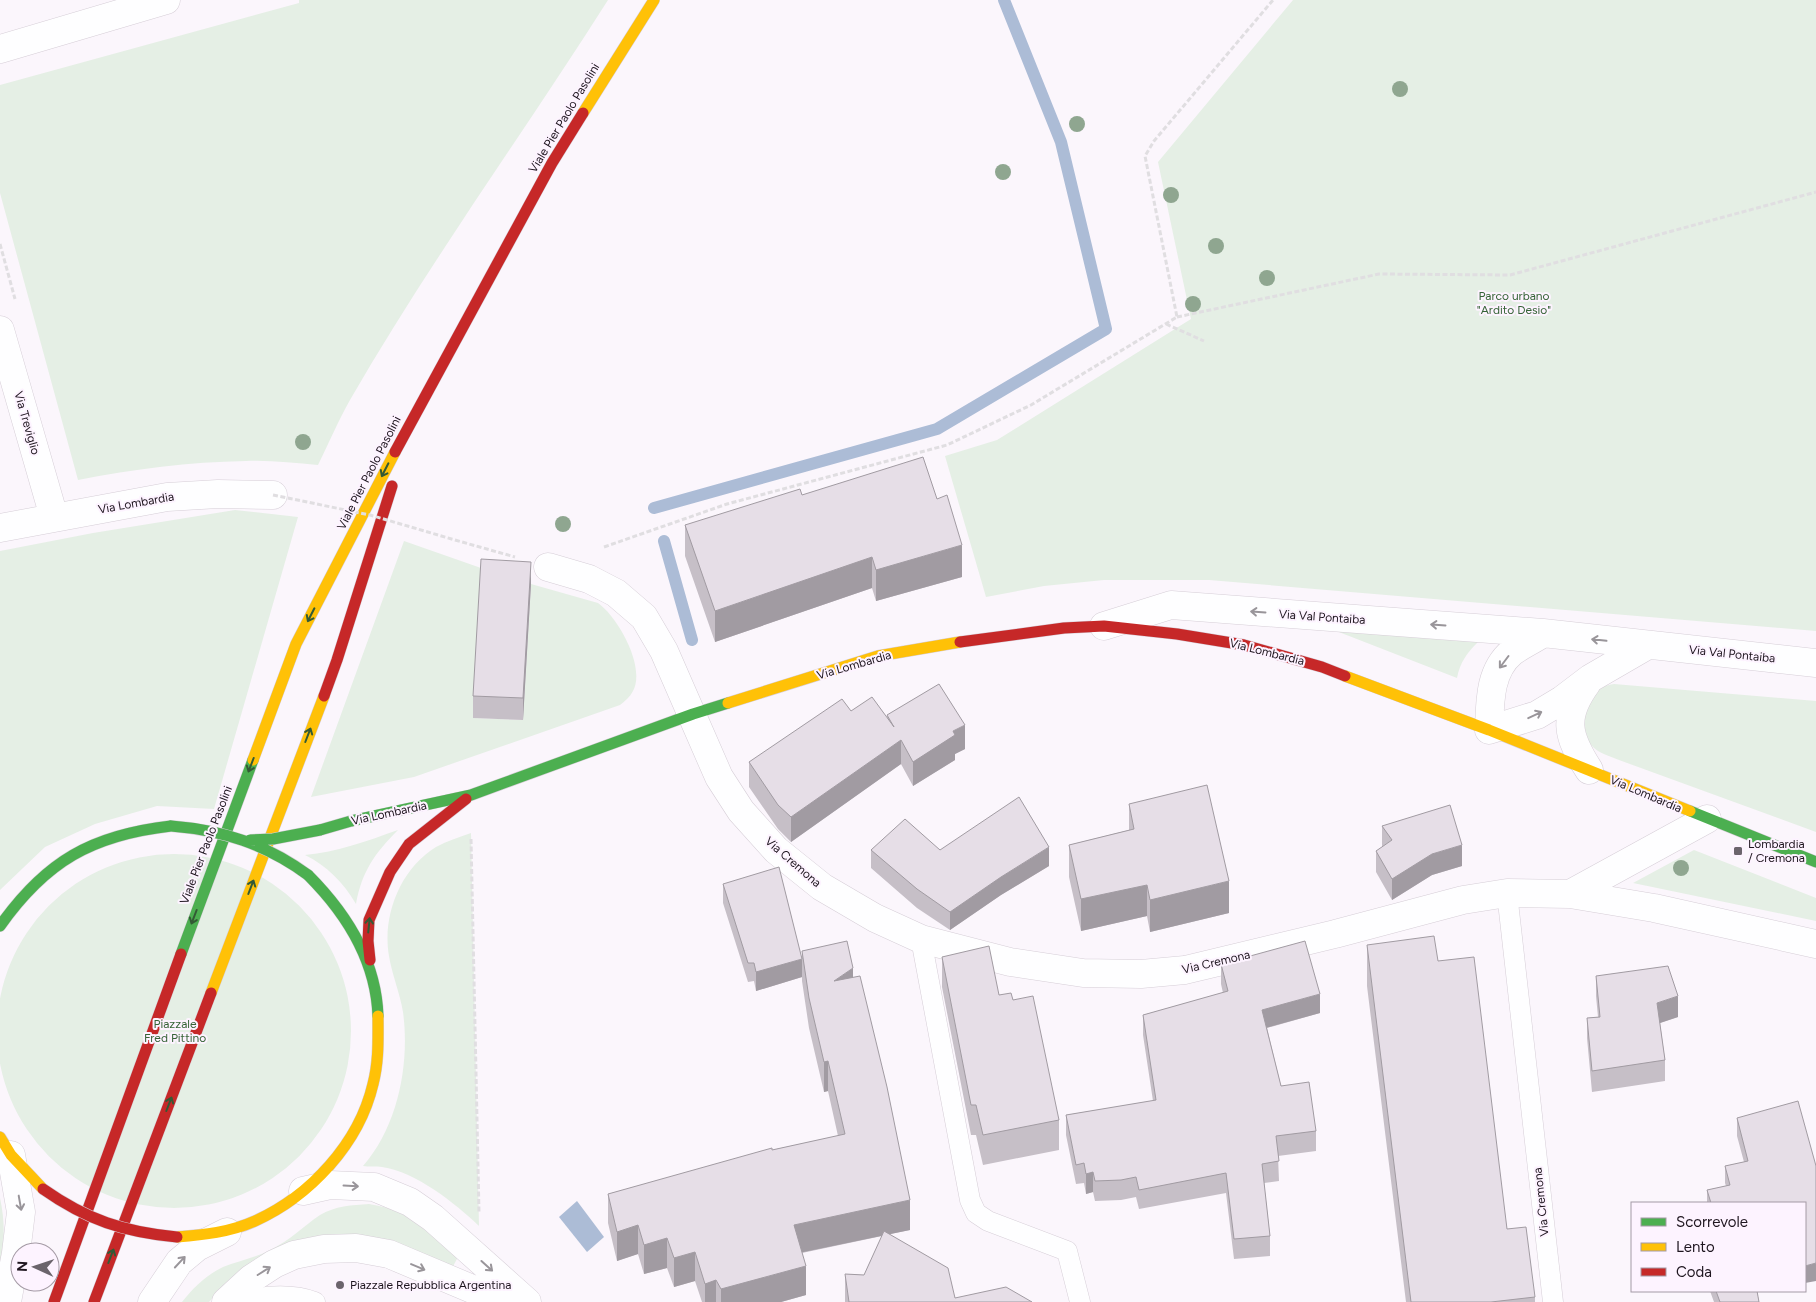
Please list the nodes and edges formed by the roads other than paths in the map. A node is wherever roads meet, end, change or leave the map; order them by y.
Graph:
1 (166, 0) edge
2 (654, 0) edge
3 (0, 49) edge
4 (0, 330) edge
5 (416, 411) junction
6 (273, 495) road end
7 (54, 517) junction
8 (0, 528) edge
9 (548, 567) road end
10 (1104, 626) junction
11 (1543, 633) junction
12 (1648, 645) junction
13 (1816, 663) edge
14 (1591, 678) junction
15 (693, 714) junction
16 (1489, 730) junction
17 (1589, 770) junction
18 (471, 795) junction
19 (1707, 819) junction
20 (249, 840) junction
21 (1816, 862) edge
22 (1507, 893) junction
23 (1570, 894) junction
24 (0, 926) edge
25 (921, 939) junction
26 (1816, 944) edge
27 (372, 974) junction
28 (6, 1146) edge
29 (303, 1192) junction
30 (236, 1227) junction
31 (7, 1302) edge
32 (54, 1302) edge
33 (94, 1302) edge
34 (152, 1302) edge
35 (226, 1302) edge
36 (238, 1302) edge
37 (315, 1302) edge
38 (503, 1302) edge
39 (527, 1302) edge
40 (1080, 1302) edge
41 (1553, 1302) edge

1 - 3 street
2 - 5 street, Viale Pier Paolo Pasolini
4 - 7 street, Via Treviglio
5 -> 32 street, Viale Pier Paolo Pasolini
33 -> 5 street, Viale Pier Paolo Pasolini
6 - 7 street, Via Lombardia
7 - 8 street, Via Lombardia
9 - 15 street
11 -> 10 street, Via Val Pontaiba
10 - 15 street, Via Lombardia
10 - 16 street, Via Lombardia
12 -> 11 street, Via Val Pontaiba
11 -> 16 street
12 - 13 street, Via Val Pontaiba
12 - 14 street
16 -> 14 street
14 - 17 street
15 - 18 street, Via Lombardia
15 - 25 street, Via Cremona
16 - 17 street, Via Lombardia
17 - 19 street, Via Lombardia
18 - 20 street, Via Lombardia, bridge
27 -> 18 street, Via Lombardia
19 - 21 street, Via Lombardia
19 - 23 street, Via Cremona
20 - 24 street, bridge
20 - 27 street, bridge
22 - 23 street, Via Cremona
22 - 25 street, Via Cremona
22 - 41 lane, Via Cremona
23 - 26 street, Via Cremona
25 - 40 lane
27 - 29 street
28 - 30 street, bridge
28 -> 31 street
29 - 30 street
29 -> 39 street
34 -> 30 street
35 -> 38 street
36 - 37 lane

